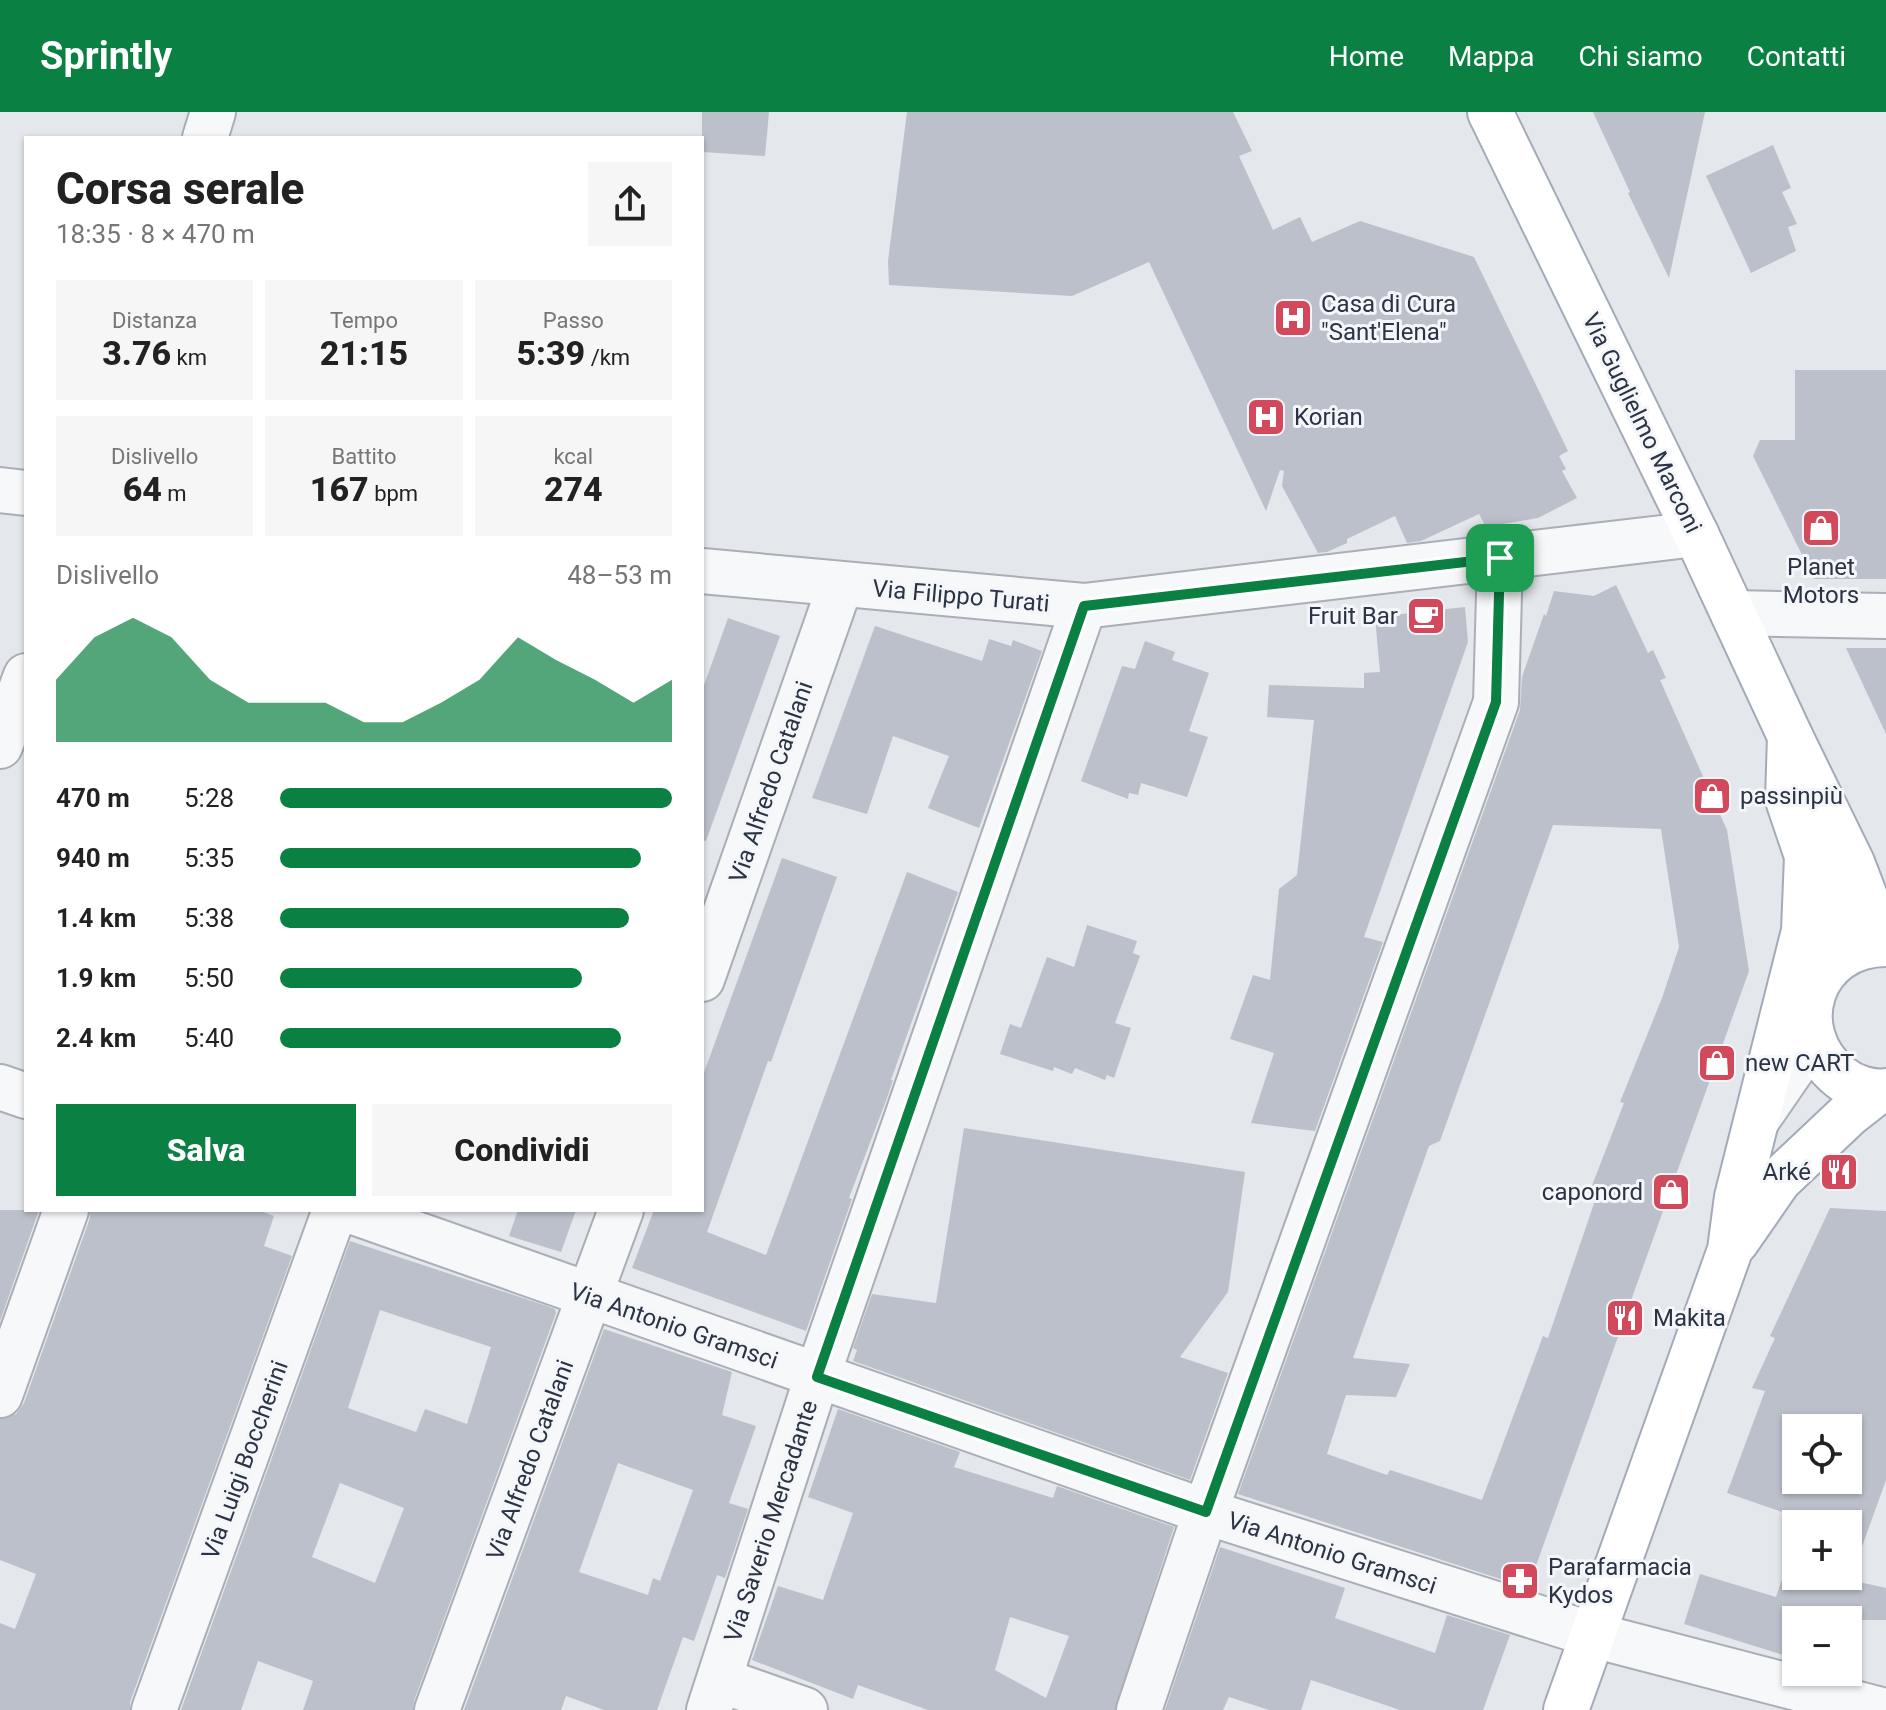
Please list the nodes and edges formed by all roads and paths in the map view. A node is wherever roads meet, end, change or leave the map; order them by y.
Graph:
1 (213, 112) edge
2 (1490, 112) edge
3 (206, 136) edge
4 (0, 490) edge
5 (24, 493) edge
6 (1696, 534) junction
7 (1500, 558) junction
8 (704, 571) edge
9 (840, 586) junction
10 (1084, 606) junction
11 (1733, 613) junction
12 (1886, 616) edge
13 (24, 681) edge
14 (1790, 736) junction
15 (0, 746) edge
16 (1886, 936) edge
17 (1886, 944) edge
18 (1830, 965) junction
19 (704, 973) edge
20 (1812, 1040) junction
21 (0, 1087) edge
22 (1882, 1092) edge
23 (24, 1095) edge
24 (1757, 1120) junction
25 (65, 1212) edge
26 (334, 1212) edge
27 (354, 1212) edge
28 (620, 1212) edge
29 (1730, 1250) junction
30 (590, 1297) junction
31 (817, 1377) junction
32 (0, 1395) edge
33 (1206, 1512) junction
34 (1593, 1635) junction
35 (715, 1695) edge
36 (154, 1710) edge
37 (437, 1710) edge
38 (805, 1710) edge
39 (1139, 1710) edge
40 (1566, 1710) edge
41 (1881, 1710) edge

1 - 3 street
2 - 6 main road, Via Guglielmo Marconi
4 - 5 street
6 - 7 street, Via Filippo Turati
6 - 11 main road, Via Guglielmo Marconi
7 - 10 street, Via Filippo Turati
7 - 33 street
8 - 9 street, Via Filippo Turati
9 - 10 street, Via Filippo Turati
9 - 19 street, Via Alfredo Catalani
10 - 31 street, Via Saverio Mercadante
11 - 12 street
11 - 14 main road, Via Guglielmo Marconi
13 - 15 street
14 - 16 main road, Via Guglielmo Marconi
14 - 18 main road, Via Guglielmo Marconi
14 - 24 main road
17 - 18 main road
18 - 20 main road, Via Guglielmo Marconi
20 - 22 main road
20 - 24 street
21 - 23 street
22 - 29 main road
24 - 29 main road
25 - 32 street
26 - 36 street, Via Luigi Boccherini
27 - 30 street, Via Antonio Gramsci
28 - 30 street, Via Alfredo Catalani
29 - 34 main road
30 - 31 street, Via Antonio Gramsci
30 - 37 street, Via Alfredo Catalani
31 - 33 street, Via Antonio Gramsci
31 - 35 street, Via Saverio Mercadante
33 - 34 street, Via Antonio Gramsci
33 - 39 street
34 - 40 main road
34 - 41 street, Via Antonio Gramsci
35 - 38 street

